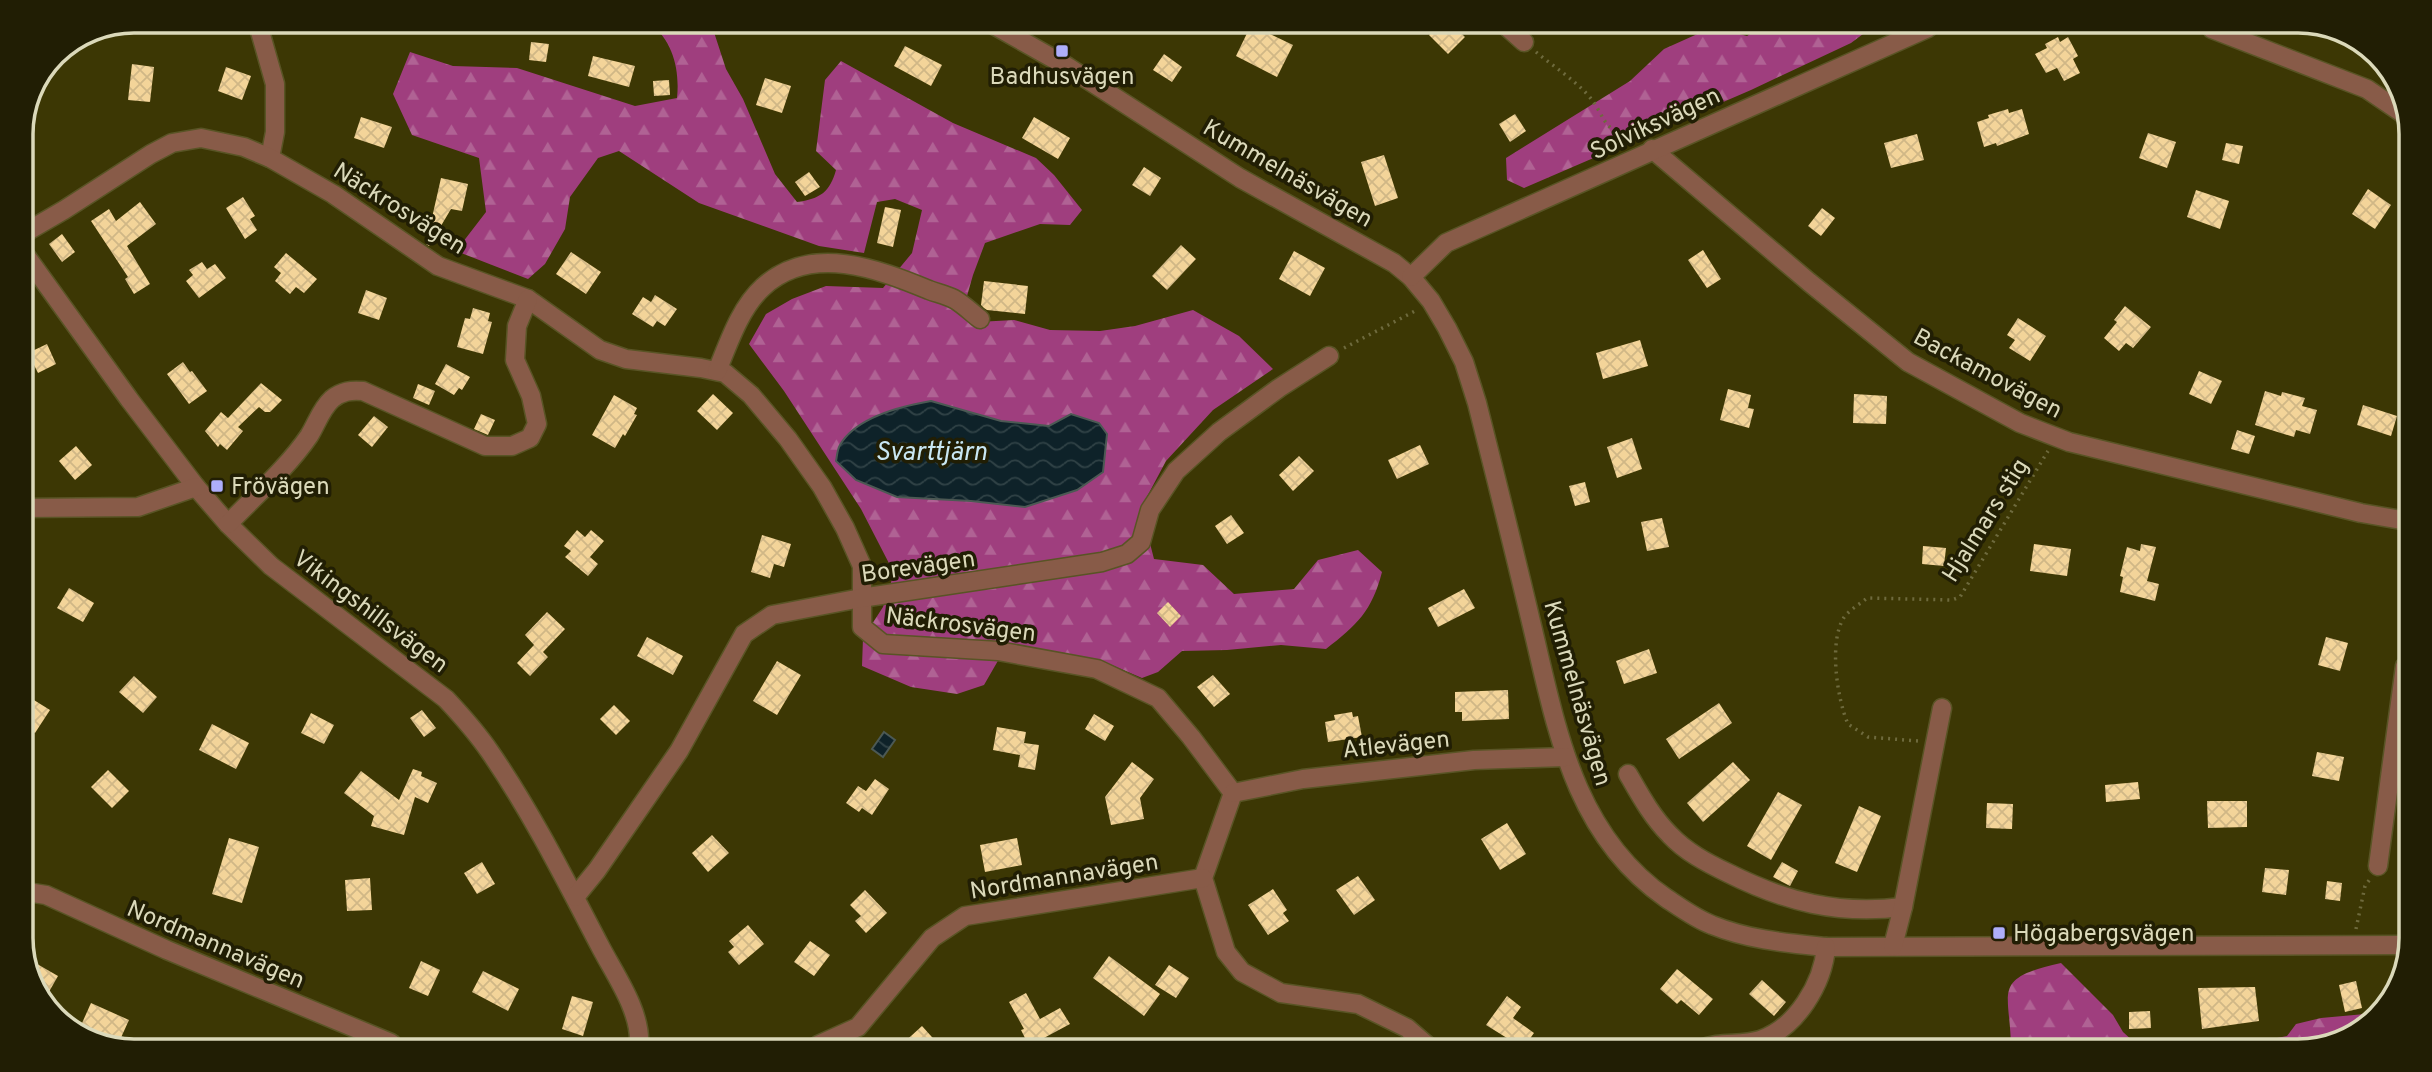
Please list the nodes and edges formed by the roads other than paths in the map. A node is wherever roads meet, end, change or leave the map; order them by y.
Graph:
1 (260, 33) edge
2 (1008, 33) edge
3 (1514, 33) edge
4 (1917, 33) edge
5 (2223, 33) edge
6 (1524, 42) road end
7 (2395, 109) edge
8 (1652, 149) junction
9 (270, 158) junction
10 (33, 227) edge
11 (33, 265) edge
12 (1410, 276) junction
13 (528, 299) junction
14 (979, 319) dead end
15 (1328, 356) road end
16 (717, 370) junction
17 (196, 486) junction
18 (33, 508) edge
19 (2399, 520) edge
20 (228, 524) junction
21 (861, 598) junction
22 (1942, 708) dead end
23 (2399, 710) edge
24 (1566, 757) junction
25 (1628, 774) dead end
26 (1233, 793) junction
27 (2378, 866) road end
28 (1203, 878) junction
29 (33, 893) edge
30 (575, 897) junction
31 (1903, 907) junction
32 (2398, 945) edge
33 (1893, 946) junction
34 (1826, 947) junction
35 (379, 1039) edge
36 (638, 1039) edge
37 (831, 1039) edge
38 (1420, 1039) edge
39 (1760, 1039) edge

1 - 9 street
2 - 12 street, Kummelnäsvägen
3 - 6 street
4 - 8 street, Solviksvägen
5 - 7 street
8 - 12 street, Solviksvägen
8 - 19 street, Backamovägen
9 - 10 street, Näckrosvägen
9 - 13 street, Näckrosvägen
11 - 17 street, Vikingshillsvägen
12 - 24 street, Kummelnäsvägen
13 - 16 street, Näckrosvägen
13 - 20 street
14 - 16 street
15 - 21 street, Borevägen
16 - 21 street, Näckrosvägen
17 - 18 street
17 - 20 street, Vikingshillsvägen
20 - 30 street, Vikingshillsvägen
21 - 26 street, Näckrosvägen
21 - 30 street, Borevägen
22 - 31 street
23 - 27 street
24 - 26 street, Atlevägen
24 - 34 street, Kummelnäsvägen
25 - 31 street, Kummelnäsvägen
26 - 28 street
28 - 37 street, Nordmannavägen
28 - 38 street
29 - 35 street, Nordmannavägen
30 - 36 street, Vikingshillsvägen
31 - 33 street
32 - 33 street, Kummelnäsvägen
33 - 34 street, Kummelnäsvägen
34 - 39 street

